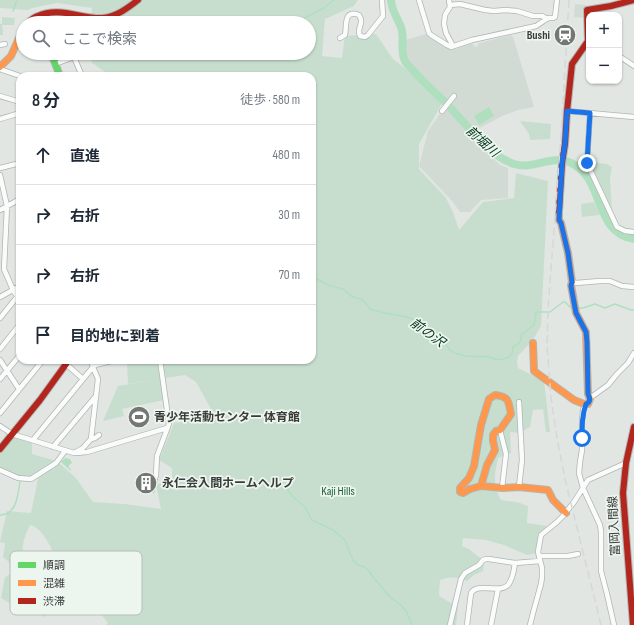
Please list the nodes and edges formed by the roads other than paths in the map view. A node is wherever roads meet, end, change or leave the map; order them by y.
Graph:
1 (138, 0) edge
2 (382, 0) edge
3 (419, 0) edge
4 (557, 0) edge
5 (450, 2) edge
6 (633, 2) edge
7 (587, 12) edge
8 (35, 16) edge
9 (84, 16) edge
10 (110, 16) edge
11 (547, 19) junction
12 (340, 38) dead end
13 (586, 44) edge
14 (16, 45) edge
15 (453, 46) junction
16 (622, 58) edge
17 (54, 60) edge
18 (63, 60) edge
19 (76, 60) edge
20 (55, 64) junction
21 (634, 66) edge
22 (0, 68) edge
23 (58, 72) edge
24 (80, 72) edge
25 (16, 74) edge
26 (0, 96) edge
27 (454, 96) dead end
28 (16, 101) edge
29 (442, 111) dead end
30 (567, 111) junction
31 (590, 113) junction
32 (16, 114) edge
33 (634, 118) edge
34 (0, 120) edge
35 (16, 164) edge
36 (0, 168) edge
37 (0, 175) edge
38 (16, 202) edge
39 (7, 206) junction
40 (0, 210) edge
41 (634, 232) edge
42 (572, 282) junction
43 (634, 287) edge
44 (16, 288) edge
45 (13, 290) junction
46 (16, 294) edge
47 (0, 297) edge
48 (16, 302) edge
49 (0, 318) edge
50 (16, 329) edge
51 (533, 343) dead end
52 (0, 348) edge
53 (634, 353) edge
54 (0, 360) edge
55 (16, 360) edge
56 (40, 364) edge
57 (66, 364) edge
58 (69, 364) edge
59 (92, 364) edge
60 (99, 364) edge
61 (161, 364) edge
62 (93, 367) junction
63 (7, 370) junction
64 (0, 379) edge
65 (83, 379) junction
66 (19, 389) junction
67 (96, 396) junction
68 (590, 398) junction
69 (519, 402) dead end
70 (586, 404) junction
71 (520, 412) junction
72 (0, 413) edge
73 (511, 414) junction
74 (0, 426) edge
75 (634, 427) edge
76 (167, 428) junction
77 (500, 430) junction
78 (12, 434) junction
79 (99, 435) dead end
80 (633, 435) edge
81 (91, 439) junction
82 (33, 440) junction
83 (53, 447) junction
84 (0, 449) edge
85 (65, 451) junction
86 (74, 453) junction
87 (626, 463) junction
88 (0, 470) edge
89 (481, 486) junction
90 (519, 487) junction
91 (502, 488) junction
92 (583, 488) junction
93 (152, 490) dead end
94 (566, 513) junction
95 (578, 554) dead end
96 (540, 558) junction
97 (516, 563) junction
98 (498, 588) junction
99 (450, 625) edge
100 (467, 625) edge
101 (491, 625) edge
102 (530, 625) edge
103 (614, 625) edge
104 (633, 625) edge

1 - 10 street
2 - 12 street
3 - 15 street
4 - 11 street
5 - 11 street
5 - 15 street
6 - 7 street
8 - 9 street
11 - 15 street
13 - 30 street
14 - 22 street
16 - 21 street
17 - 20 street
18 - 20 street
19 - 24 street
20 - 23 street
22 - 25 street
26 - 28 street
27 - 29 street
30 - 31 street
30 - 42 street
31 - 33 street
31 - 41 street
32 - 34 street
35 - 36 street
37 - 39 street
38 - 39 street
39 - 40 street
39 - 45 street
42 - 43 street
42 - 68 street
44 - 45 street
45 - 46 street
45 - 47 street
48 - 49 street
50 - 52 street
51 - 70 street
53 - 68 street
54 - 63 street
55 - 63 street
56 - 66 street
57 - 78 street
58 - 65 street
59 - 62 street
60 - 62 street
61 - 76 street
62 - 65 street
62 - 67 street
63 - 64 street
63 - 66 street
65 - 82 street
66 - 72 street
67 - 81 street
67 - 83 street
68 - 70 street
69 - 71 street
70 - 92 street
71 - 73 street
71 - 90 street
73 - 77 street
73 - 89 street
74 - 78 street
75 - 80 street, 富岡入間線
76 - 86 street
76 - 93 street
77 - 89 street
77 - 91 street
78 - 82 street
78 - 84 street
79 - 81 street
80 - 87 street, 富岡入間線
81 - 86 street
82 - 83 street
83 - 85 street
85 - 86 street
85 - 88 street
87 - 92 street
87 - 104 street, 富岡入間線
89 - 91 street
90 - 91 street
90 - 94 street
92 - 94 street
92 - 103 street
94 - 96 street
95 - 96 street
96 - 97 street
96 - 102 street
97 - 98 street
97 - 99 street
98 - 100 street
98 - 101 street

